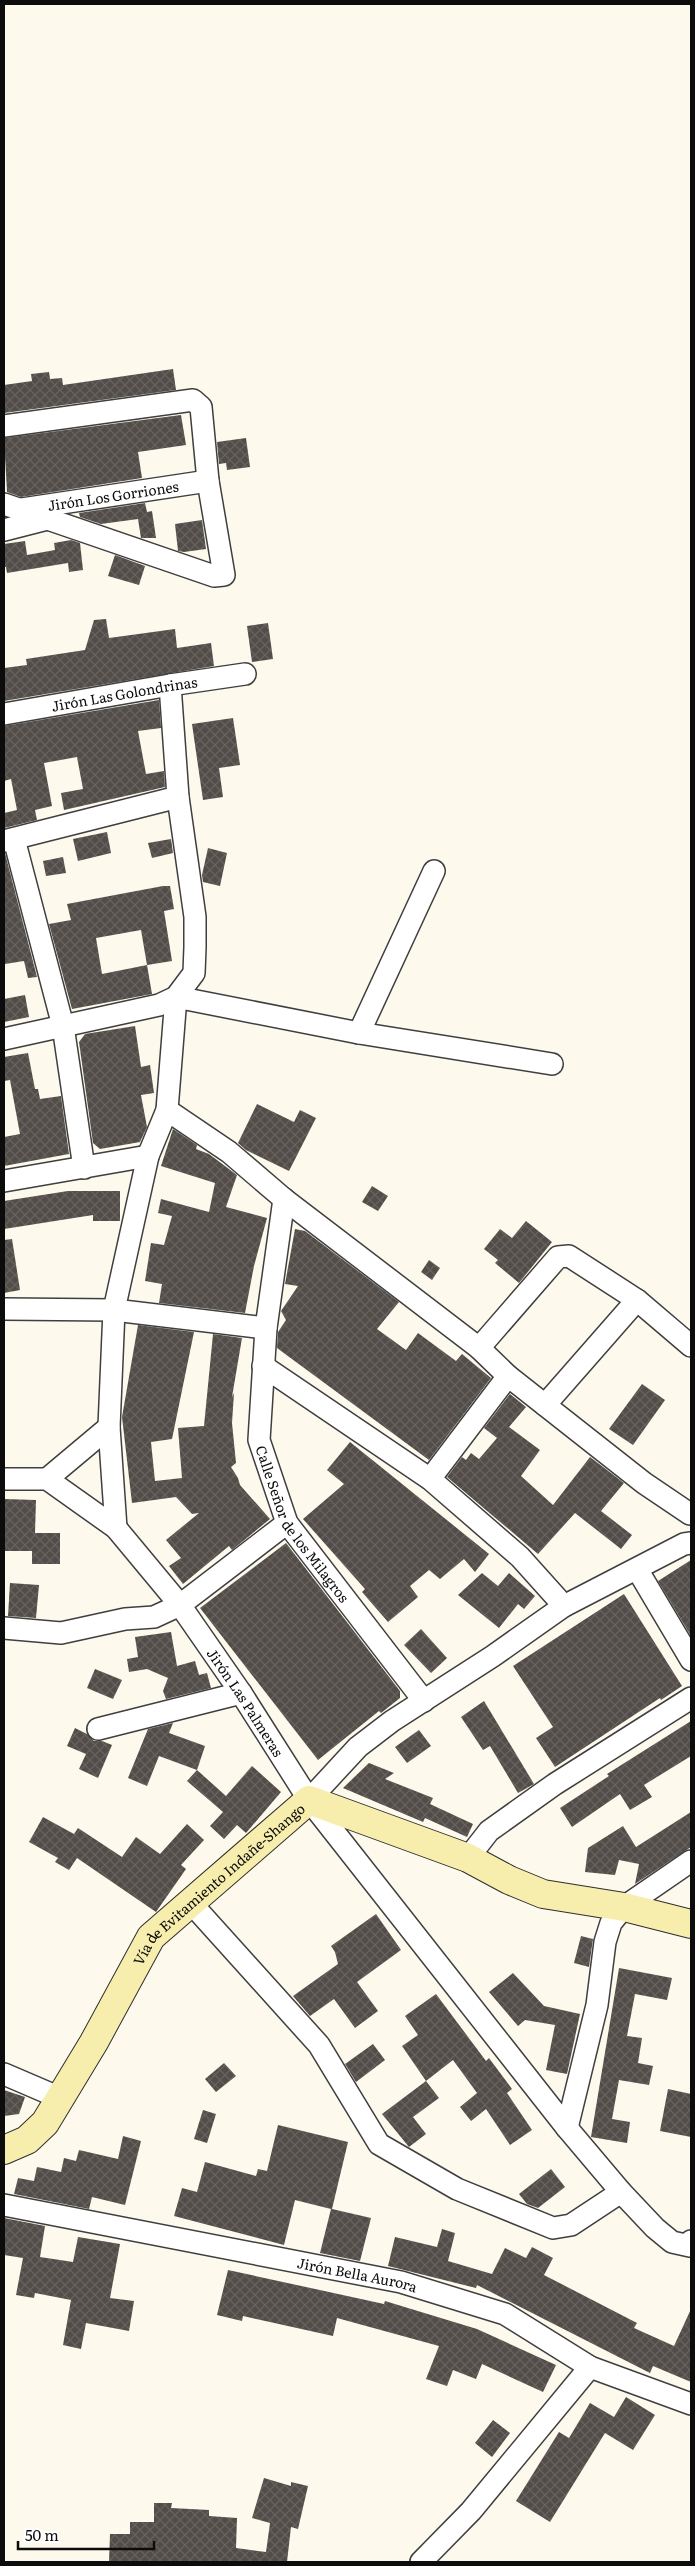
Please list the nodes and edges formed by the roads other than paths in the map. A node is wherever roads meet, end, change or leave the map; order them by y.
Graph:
1 (4, 426) edge
2 (208, 481) junction
3 (12, 507) edge
4 (47, 519) junction
5 (4, 530) edge
6 (245, 674) dead end
7 (170, 685) junction
8 (4, 714) edge
9 (178, 797) junction
10 (9, 840) edge
11 (434, 871) dead end
12 (176, 997) junction
13 (63, 1026) junction
14 (359, 1033) junction
15 (4, 1039) edge
16 (552, 1064) dead end
17 (166, 1110) junction
18 (148, 1156) junction
19 (84, 1168) junction
20 (4, 1182) edge
21 (284, 1199) junction
22 (636, 1300) junction
23 (4, 1309) edge
24 (114, 1310) junction
25 (266, 1328) junction
26 (691, 1346) edge
27 (479, 1348) junction
28 (263, 1366) junction
29 (508, 1376) junction
30 (545, 1405) junction
31 (109, 1427) junction
32 (4, 1478) edge
33 (46, 1479) junction
34 (430, 1479) junction
35 (691, 1512) edge
36 (287, 1523) junction
37 (116, 1528) junction
38 (688, 1543) edge
39 (637, 1569) junction
40 (180, 1605) junction
41 (564, 1606) junction
42 (4, 1628) edge
43 (691, 1660) edge
44 (241, 1692) junction
45 (691, 1698) edge
46 (424, 1701) junction
47 (98, 1729) dead end
48 (309, 1800) junction
49 (468, 1858) junction
50 (691, 1861) edge
51 (191, 1903) junction
52 (624, 1907) junction
53 (691, 1924) edge
54 (4, 2074) edge
55 (60, 2098) junction
56 (567, 2128) junction
57 (4, 2150) edge
58 (621, 2192) junction
59 (4, 2205) edge
60 (691, 2245) edge
61 (590, 2367) junction
62 (691, 2404) edge
63 (422, 2562) edge

1 - 2 street
2 - 3 street, Jirón Los Gorriones
2 - 4 street
3 - 4 street
4 - 5 street, Jirón Los Gorriones
6 - 7 street, Jirón Las Golondrinas
7 - 8 street, Jirón Las Golondrinas
7 - 9 street
9 - 10 street
9 - 12 street
10 - 13 street
11 - 14 street
12 - 13 street
12 - 14 street
12 - 17 street
13 - 15 street
13 - 19 street
14 - 16 street
17 - 18 street
17 - 21 street
18 - 19 street
18 - 24 street
19 - 20 street
21 - 25 street, Calle Señor de los Milagros
21 - 27 street
22 - 26 street
22 - 27 street
22 - 30 street
23 - 24 street
24 - 25 street
24 - 31 street
25 - 28 street, Calle Señor de los Milagros
27 - 29 street
28 - 34 street
28 - 36 street, Calle Señor de los Milagros
29 - 30 street
29 - 34 street
30 - 35 street
31 - 33 street
31 - 37 street
32 - 33 street
33 - 37 street, Jirón Las Palmeras
34 - 41 street
35 - 38 street
36 - 40 street
36 - 46 street, Calle Señor de los Milagros
37 - 40 street, Jirón Las Palmeras
38 - 39 street
39 - 41 street
39 - 43 street
40 - 42 street
40 - 44 street, Jirón Las Palmeras
41 - 46 street
44 - 47 street
44 - 48 street, Jirón Las Palmeras
45 - 49 street
46 - 48 street
48 - 49 main road, Vía de Evitamiento Indañe-Shango
48 - 51 main road, Vía de Evitamiento Indañe-Shango
48 - 56 street, Jirón Las Palmeras
49 - 52 main road, Vía de Evitamiento Indañe-Shango
50 - 52 street
51 - 55 main road, Vía de Evitamiento Indañe-Shango
51 - 58 street
52 - 53 main road, Vía de Evitamiento Indañe-Shango
52 - 56 street
54 - 55 street
55 - 57 main road, Vía de Evitamiento Indañe-Shango
56 - 58 street, Jirón Las Palmeras
58 - 60 street, Jirón Las Palmeras
59 - 61 street, Jirón Bella Aurora
61 - 62 street, Jirón Bella Aurora
61 - 63 street

